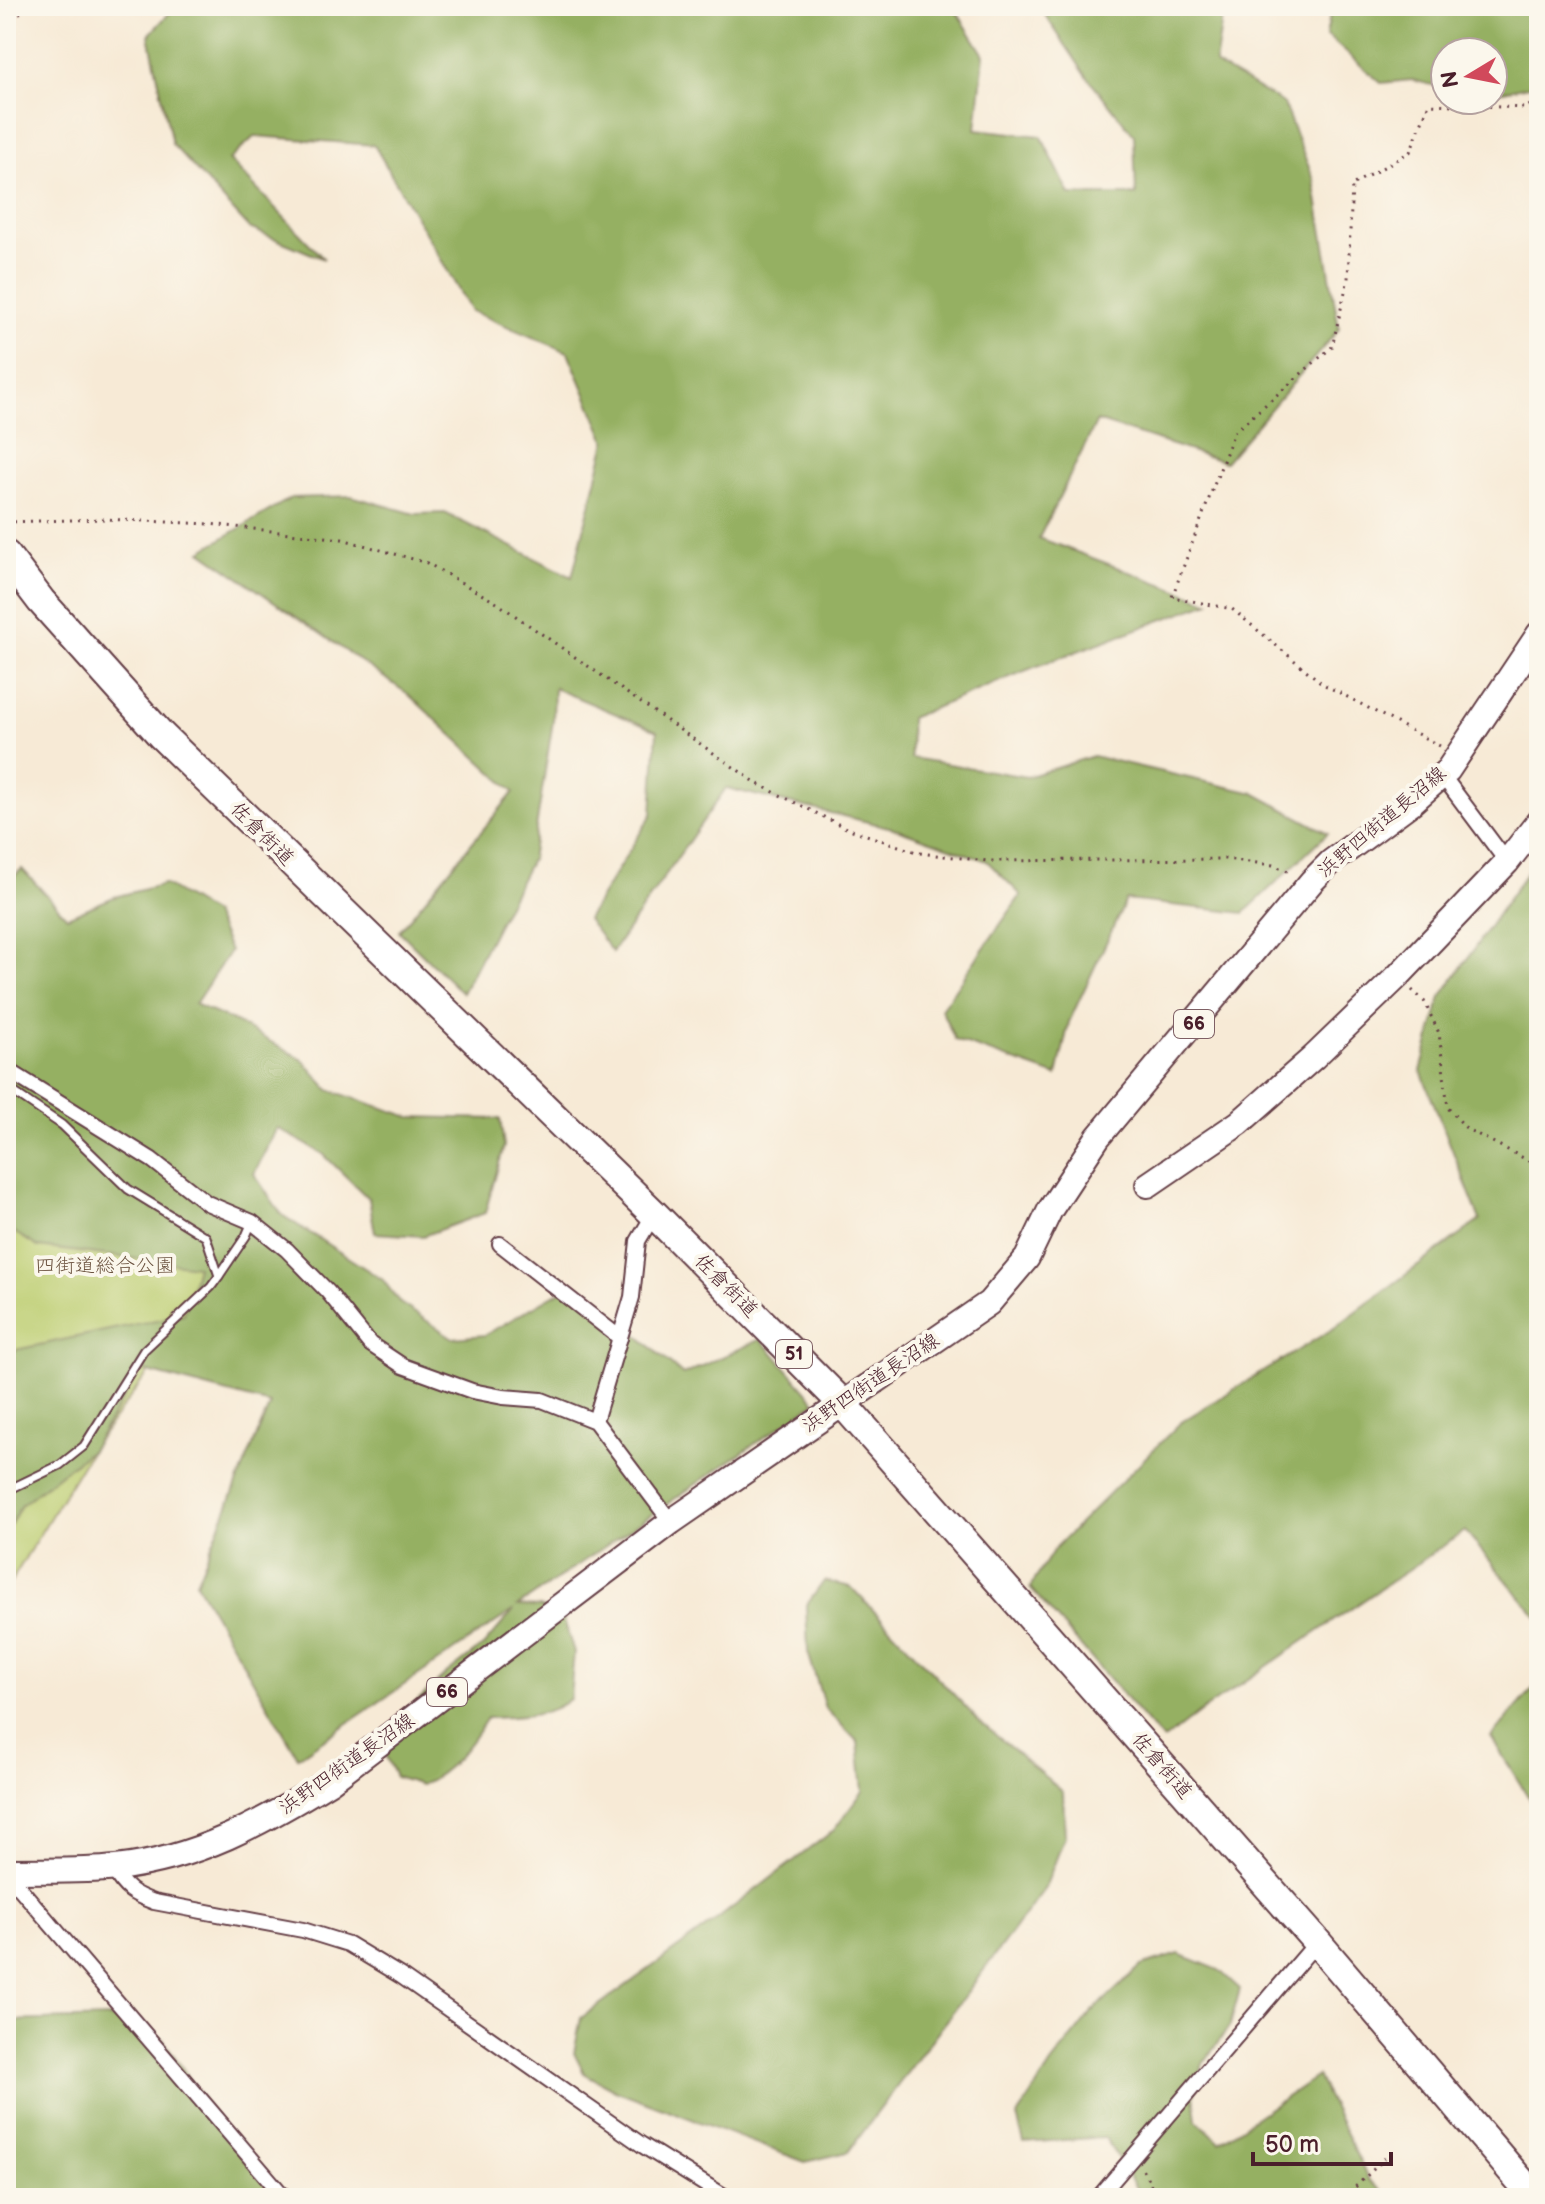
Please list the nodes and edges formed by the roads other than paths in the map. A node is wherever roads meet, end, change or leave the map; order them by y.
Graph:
1 (6, 555) edge
2 (1539, 634) edge
3 (1442, 775) junction
4 (1539, 821) edge
5 (1507, 862) junction
6 (6, 1069) edge
7 (6, 1087) edge
8 (1148, 1185) dead end
9 (654, 1214) junction
10 (252, 1222) junction
11 (500, 1244) dead end
12 (219, 1276) junction
13 (620, 1338) junction
14 (844, 1405) junction
15 (595, 1421) junction
16 (6, 1491) edge
17 (671, 1522) junction
18 (113, 1869) junction
19 (6, 1872) edge
20 (1317, 1942) junction
21 (285, 2198) edge
22 (727, 2198) edge
23 (1098, 2198) edge
24 (1535, 2198) edge

1 - 9 highway, 佐倉街道 / 51
2 - 3 main road, 浜野四街道長沼線 / 66
3 - 5 street
3 - 14 main road, 浜野四街道長沼線 / 66
4 - 5 main road
5 - 8 main road
6 - 10 street
7 - 12 lane
9 - 13 street
9 - 14 highway, 佐倉街道 / 51
10 - 12 lane
10 - 15 street
11 - 13 street
12 - 16 lane
13 - 15 street
14 - 17 main road, 浜野四街道長沼線 / 66
14 - 20 highway, 佐倉街道 / 51
15 - 17 street
17 - 18 main road, 浜野四街道長沼線 / 66
18 - 19 main road, 浜野四街道長沼線 / 66
18 - 22 street
19 - 21 street
20 - 23 street
20 - 24 highway, 佐倉街道 / 51

